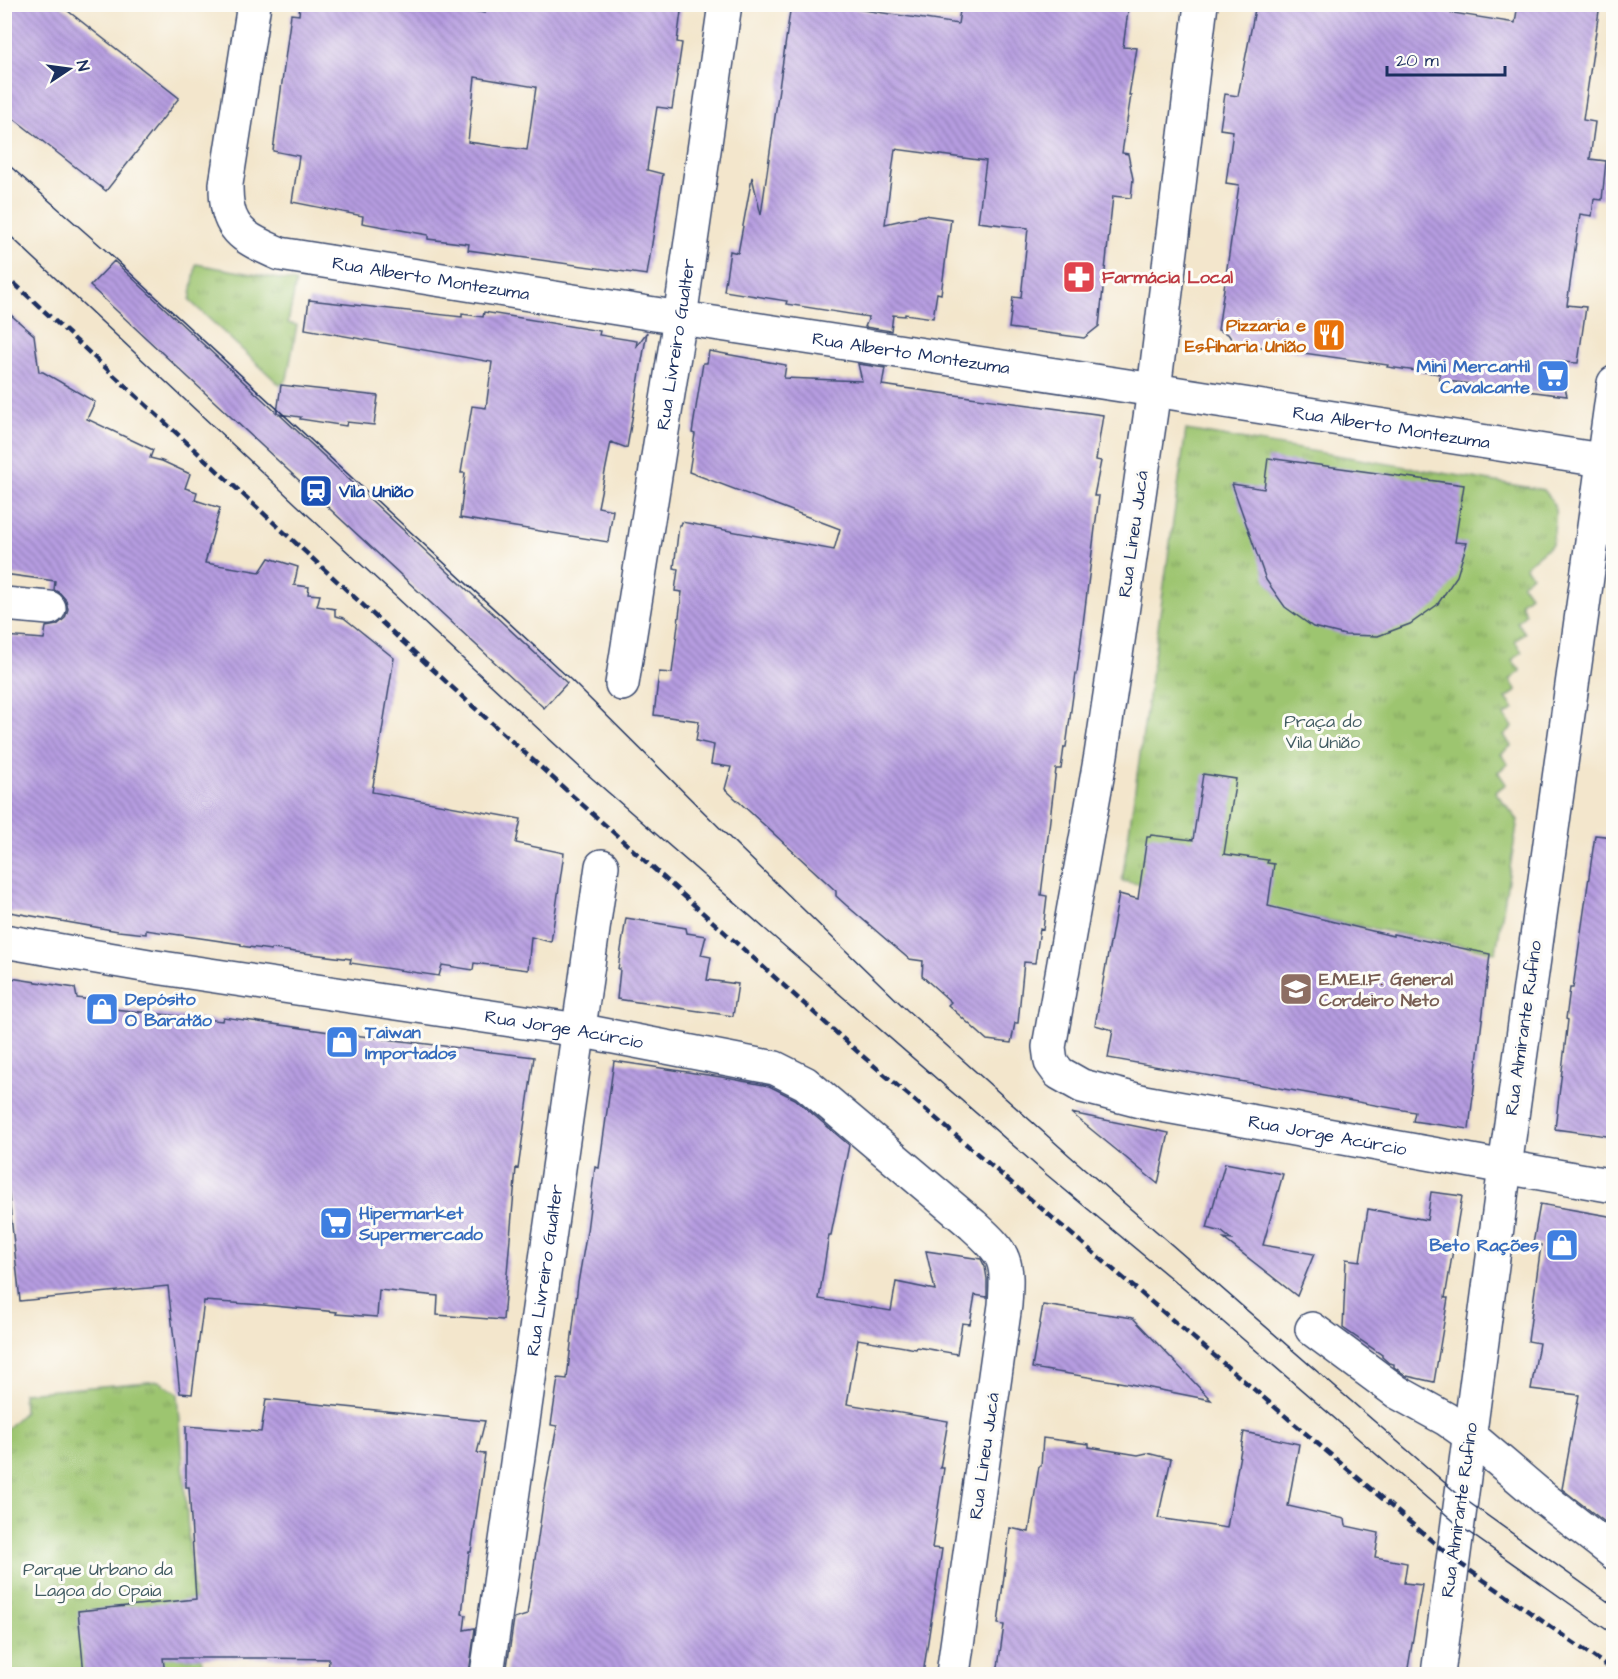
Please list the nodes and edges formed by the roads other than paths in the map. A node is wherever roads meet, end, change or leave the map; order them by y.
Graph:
1 (254, 4) edge
2 (725, 4) edge
3 (1201, 4) edge
4 (680, 318) junction
5 (1614, 383) edge
6 (1154, 390) junction
7 (1608, 462) edge
8 (4, 604) edge
9 (49, 608) dead end
10 (622, 684) dead end
11 (602, 866) dead end
12 (4, 942) edge
13 (578, 1030) junction
14 (1051, 1062) joint
15 (1505, 1167) junction
16 (1614, 1186) edge
17 (992, 1242) joint
18 (1312, 1329) dead end
19 (1469, 1434) junction
20 (1614, 1553) edge
21 (487, 1674) edge
22 (953, 1674) edge
23 (1438, 1674) edge

1 - 4 street, Rua Alberto Montezuma
2 - 4 street, Rua Livreiro Gualter
3 - 6 street, Rua Lineu Jucá
4 - 6 street, Rua Alberto Montezuma
4 - 10 street, Rua Livreiro Gualter
5 - 7 street, Rua Almirante Rufino
6 - 7 street, Rua Alberto Montezuma
6 - 14 street, Rua Lineu Jucá
7 - 15 street, Rua Almirante Rufino
8 - 9 street
11 - 13 street, Rua Livreiro Gualter
12 - 13 street, Rua Jorge Acúrcio
13 - 17 street, Rua Jorge Acúrcio
13 - 21 street, Rua Livreiro Gualter
14 - 15 street, Rua Jorge Acúrcio
15 - 16 street, Rua Jorge Acúrcio
15 - 19 street, Rua Almirante Rufino
17 - 22 street, Rua Lineu Jucá
18 - 19 street
19 - 20 street
19 - 23 street, Rua Almirante Rufino

